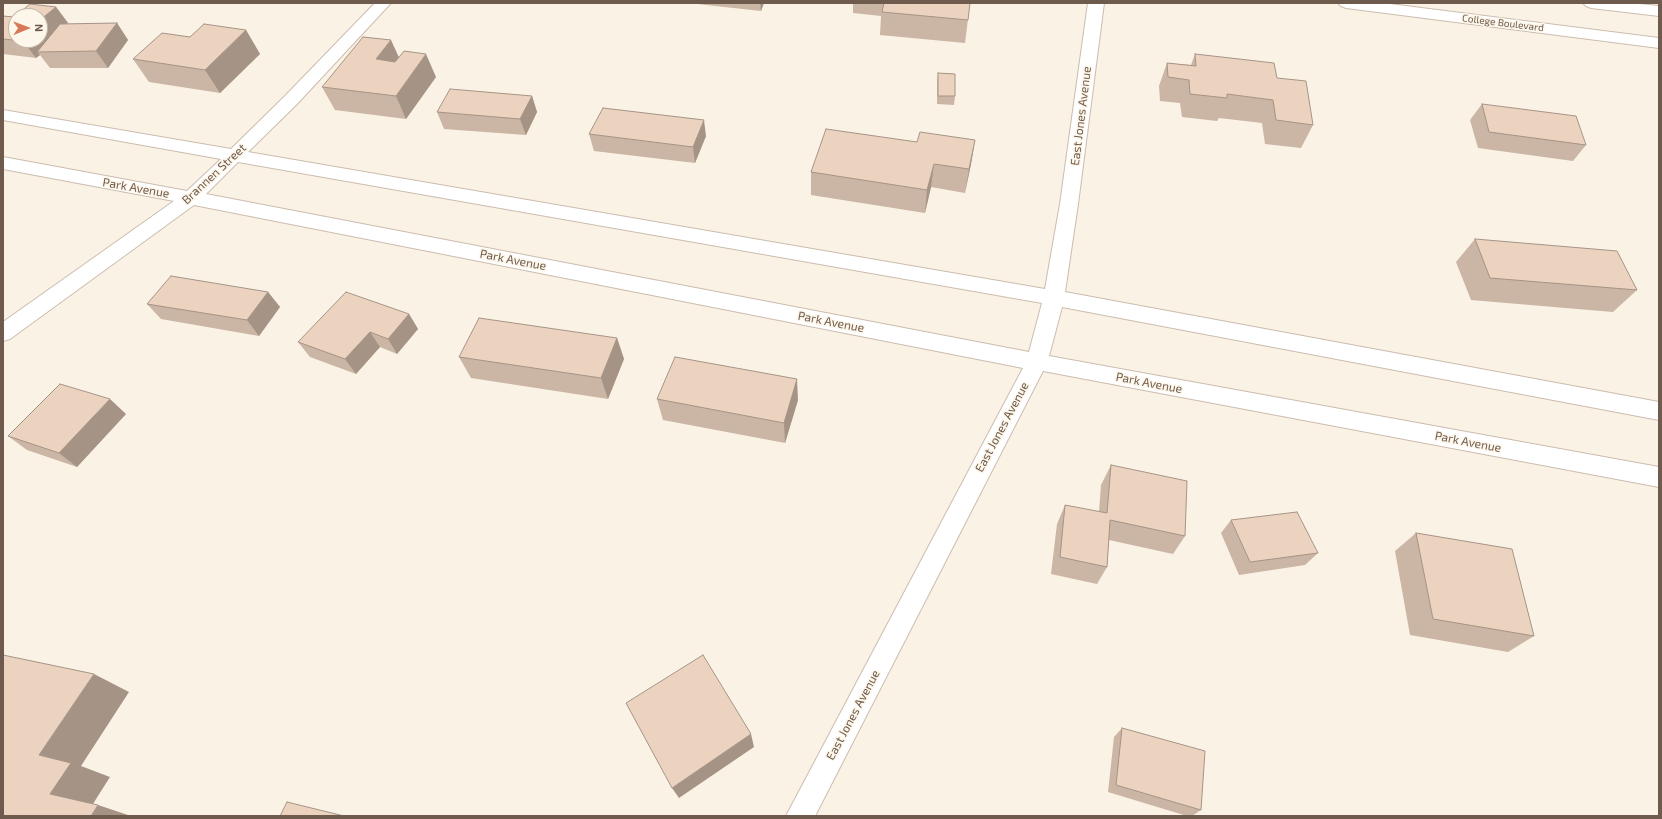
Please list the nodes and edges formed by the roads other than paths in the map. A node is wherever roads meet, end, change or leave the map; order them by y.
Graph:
1 (383, 3) edge
2 (1096, 3) edge
3 (1346, 3) edge
4 (1591, 3) edge
5 (1659, 11) edge
6 (1659, 43) edge
7 (3, 115) edge
8 (233, 156) junction
9 (3, 163) edge
10 (191, 198) junction
11 (1054, 298) junction
12 (3, 333) edge
13 (1037, 362) junction
14 (1659, 411) edge
15 (1659, 477) edge
16 (800, 816) edge

1 - 8 street, Brannen Street
2 - 11 street, East Jones Avenue
3 - 6 street, College Boulevard
4 - 5 street
7 - 8 street
8 - 10 street, Brannen Street
8 - 11 street
9 - 10 street, Park Avenue
10 - 12 street, Brannen Street
10 - 13 street, Park Avenue
11 - 13 street, East Jones Avenue
11 - 14 street
13 - 15 street, Park Avenue
13 - 16 street, East Jones Avenue

